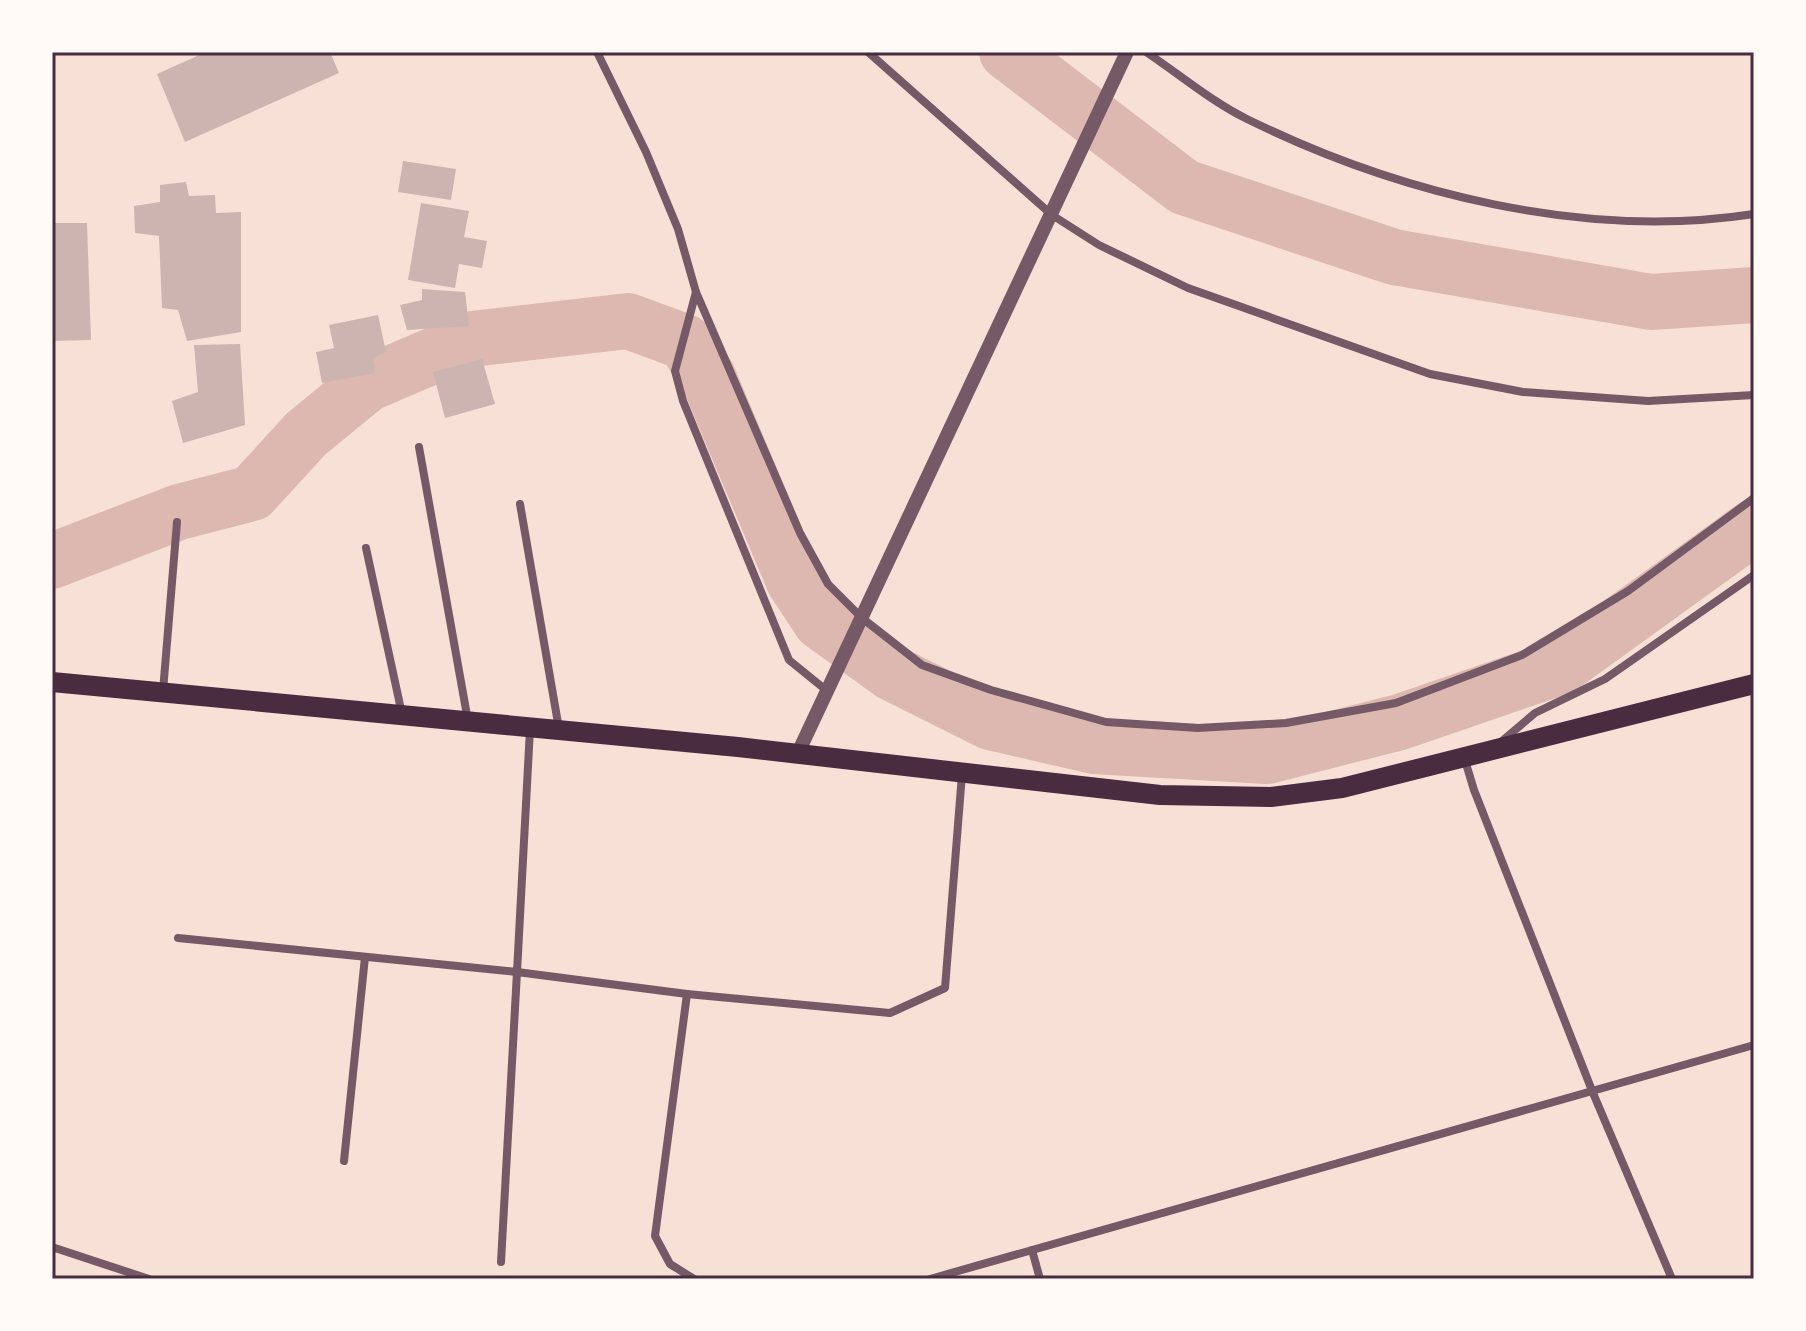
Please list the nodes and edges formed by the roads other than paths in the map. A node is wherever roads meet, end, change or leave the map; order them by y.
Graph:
1 (597, 52) edge
2 (868, 52) edge
3 (1127, 52) edge
4 (1146, 52) edge
5 (1054, 211) junction
6 (1754, 214) edge
7 (696, 292) junction
8 (1754, 395) edge
9 (419, 447) dead end
10 (1754, 498) edge
11 (520, 504) dead end
12 (177, 522) dead end
13 (366, 548) dead end
14 (1754, 575) edge
15 (859, 623) junction
16 (52, 682) edge
17 (1754, 684) edge
18 (826, 690) junction
19 (162, 692) junction
20 (402, 715) junction
21 (468, 722) junction
22 (531, 727) junction
23 (559, 730) junction
24 (1491, 750) junction
25 (797, 755) junction
26 (1464, 757) junction
27 (962, 773) junction
28 (178, 938) dead end
29 (365, 957) junction
30 (517, 972) junction
31 (687, 994) junction
32 (1754, 1045) edge
33 (1593, 1093) junction
34 (344, 1161) dead end
35 (52, 1247) edge
36 (1032, 1250) junction
37 (501, 1262) dead end
38 (125, 1276) edge
39 (149, 1279) edge
40 (694, 1279) edge
41 (930, 1279) edge
42 (1040, 1279) edge
43 (1672, 1279) edge

1 - 7 street
2 - 5 street
3 - 5 street
4 - 6 street
5 - 8 street
5 - 15 street
7 - 15 street
7 - 18 street
9 - 21 street
10 - 15 street
11 - 23 street
12 - 19 street
13 - 20 street
14 - 24 street
15 - 18 street
16 - 19 main road
17 - 24 main road
18 - 25 street
19 - 20 main road
20 - 21 main road
21 - 22 main road
22 - 23 main road
22 - 30 street
23 - 25 main road
24 - 26 main road
25 - 27 main road
26 - 27 main road
26 - 33 street
27 - 31 street
28 - 29 street
29 - 30 street
29 - 34 street
30 - 31 street
30 - 37 street
31 - 40 street
32 - 33 street
33 - 36 street
33 - 43 street
35 - 38 street
36 - 41 street
36 - 42 street
38 - 39 street

